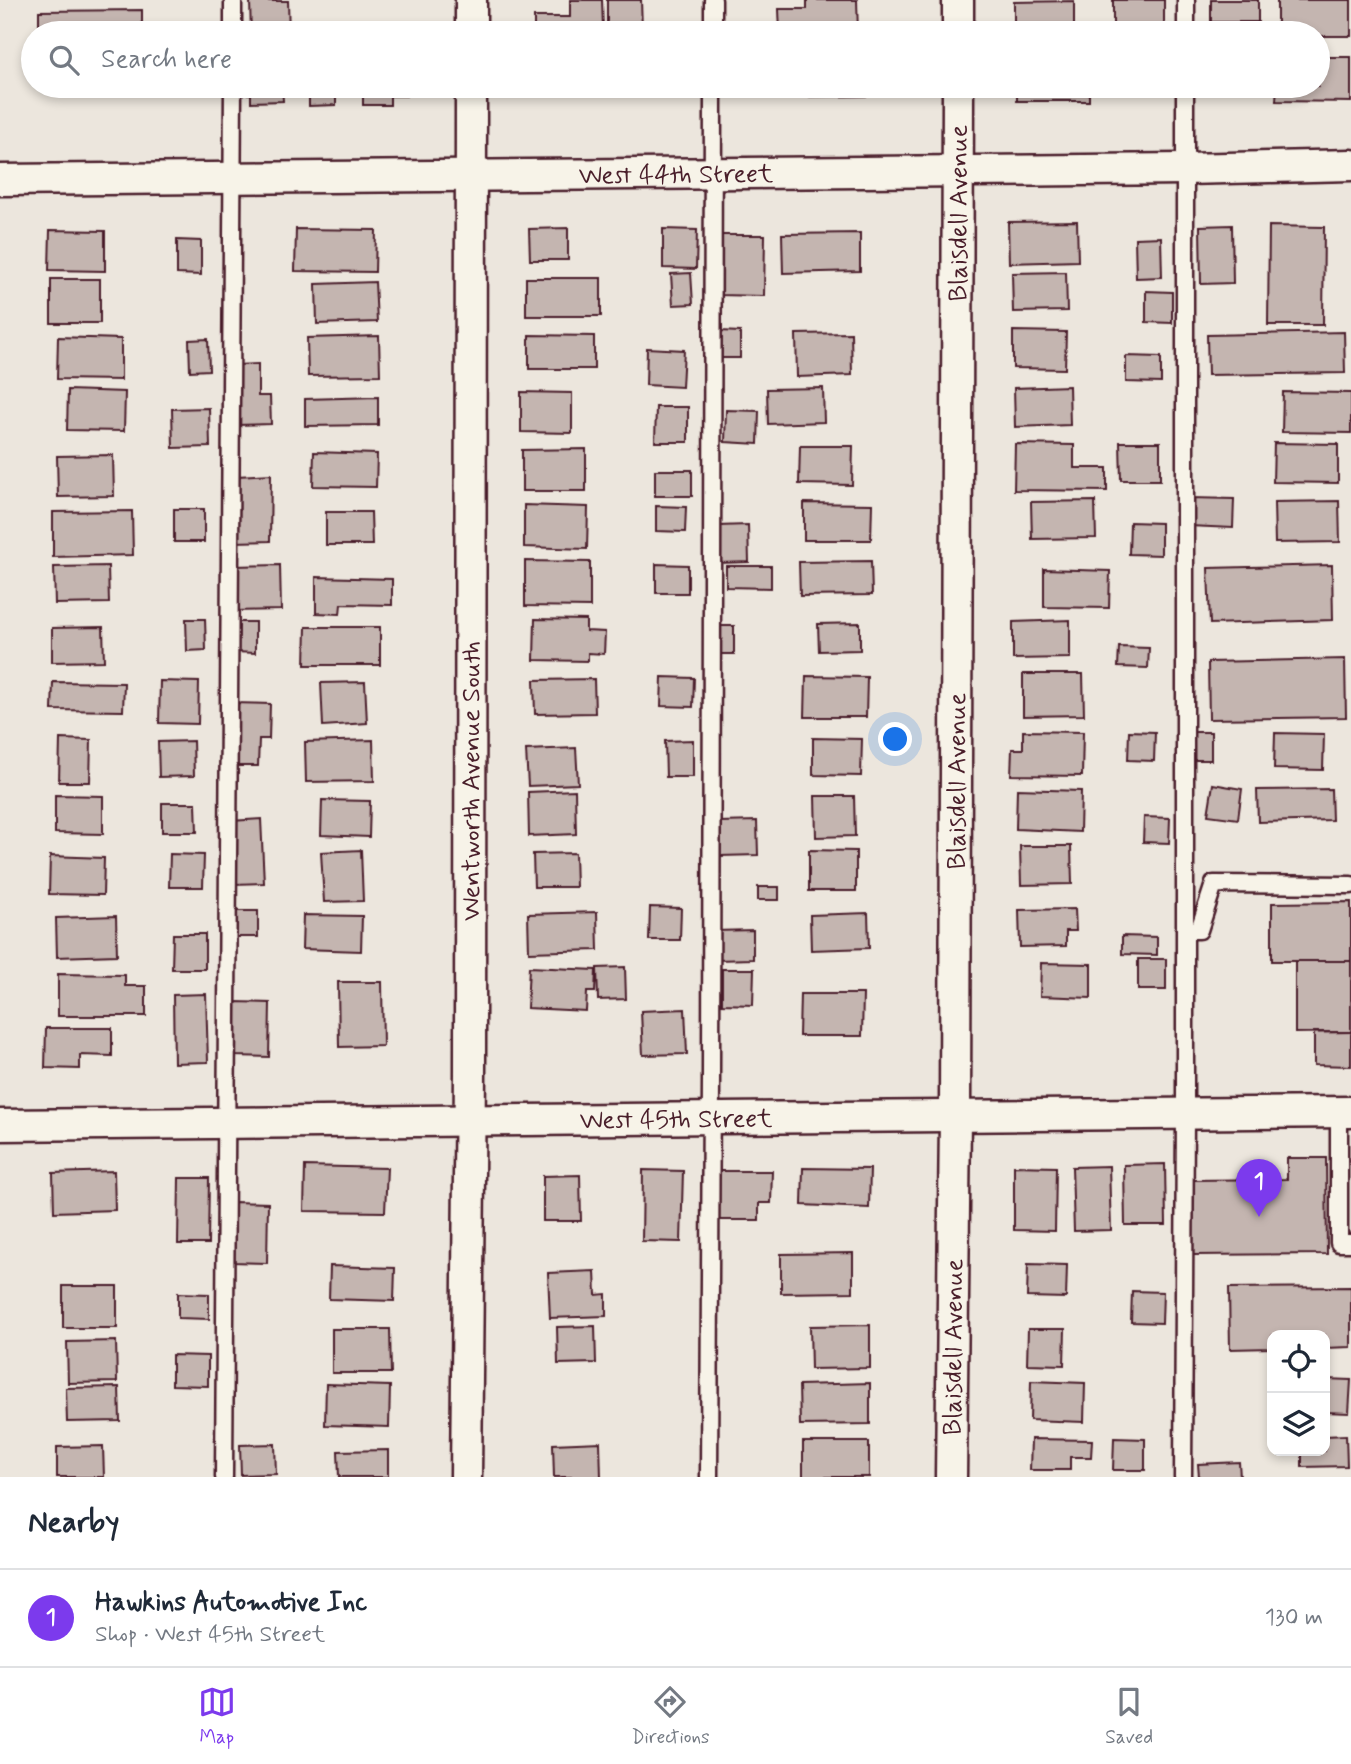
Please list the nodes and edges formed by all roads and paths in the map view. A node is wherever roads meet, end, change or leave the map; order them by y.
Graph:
1 (233, 0) edge
2 (471, 0) edge
3 (713, 0) edge
4 (958, 0) edge
5 (1186, 0) edge
6 (233, 21) edge
7 (471, 21) edge
8 (713, 21) edge
9 (958, 21) edge
10 (1186, 21) edge
11 (233, 98) edge
12 (471, 98) edge
13 (713, 98) edge
14 (958, 98) edge
15 (1185, 98) edge
16 (1351, 165) edge
17 (1185, 169) junction
18 (958, 170) junction
19 (713, 174) junction
20 (471, 177) junction
21 (233, 178) junction
22 (0, 180) edge
23 (1351, 885) edge
24 (1185, 930) junction
25 (1345, 1112) edge
26 (1185, 1115) junction
27 (955, 1117) junction
28 (711, 1119) junction
29 (470, 1121) junction
30 (227, 1124) junction
31 (0, 1125) edge
32 (1351, 1243) edge
33 (223, 1477) edge
34 (466, 1477) edge
35 (709, 1477) edge
36 (951, 1477) edge
37 (1183, 1477) edge

1 - 6 lane
2 - 7 street
3 - 8 lane
4 - 9 street
5 - 10 lane
11 - 21 lane
12 - 20 street, Wentworth Avenue South
13 - 19 lane
14 - 18 street, Blaisdell Avenue
15 - 17 lane
16 - 17 street, West 44th Street
17 - 18 street, West 44th Street
17 - 24 lane
18 - 19 street, West 44th Street
18 - 27 street, Blaisdell Avenue
19 - 20 street, West 44th Street
19 - 28 lane
20 - 21 street, West 44th Street
20 - 29 street, Wentworth Avenue South
21 - 22 street, West 44th Street
21 - 30 lane
23 - 24 lane
24 - 26 lane
25 - 26 street, West 45th Street
25 - 32 lane
26 - 27 street, West 45th Street
26 - 37 lane
27 - 28 street, West 45th Street
27 - 36 street, Blaisdell Avenue
28 - 29 street, West 45th Street
28 - 35 lane
29 - 30 street, West 45th Street
29 - 34 street, Wentworth Avenue South
30 - 31 street, West 45th Street
30 - 33 lane

